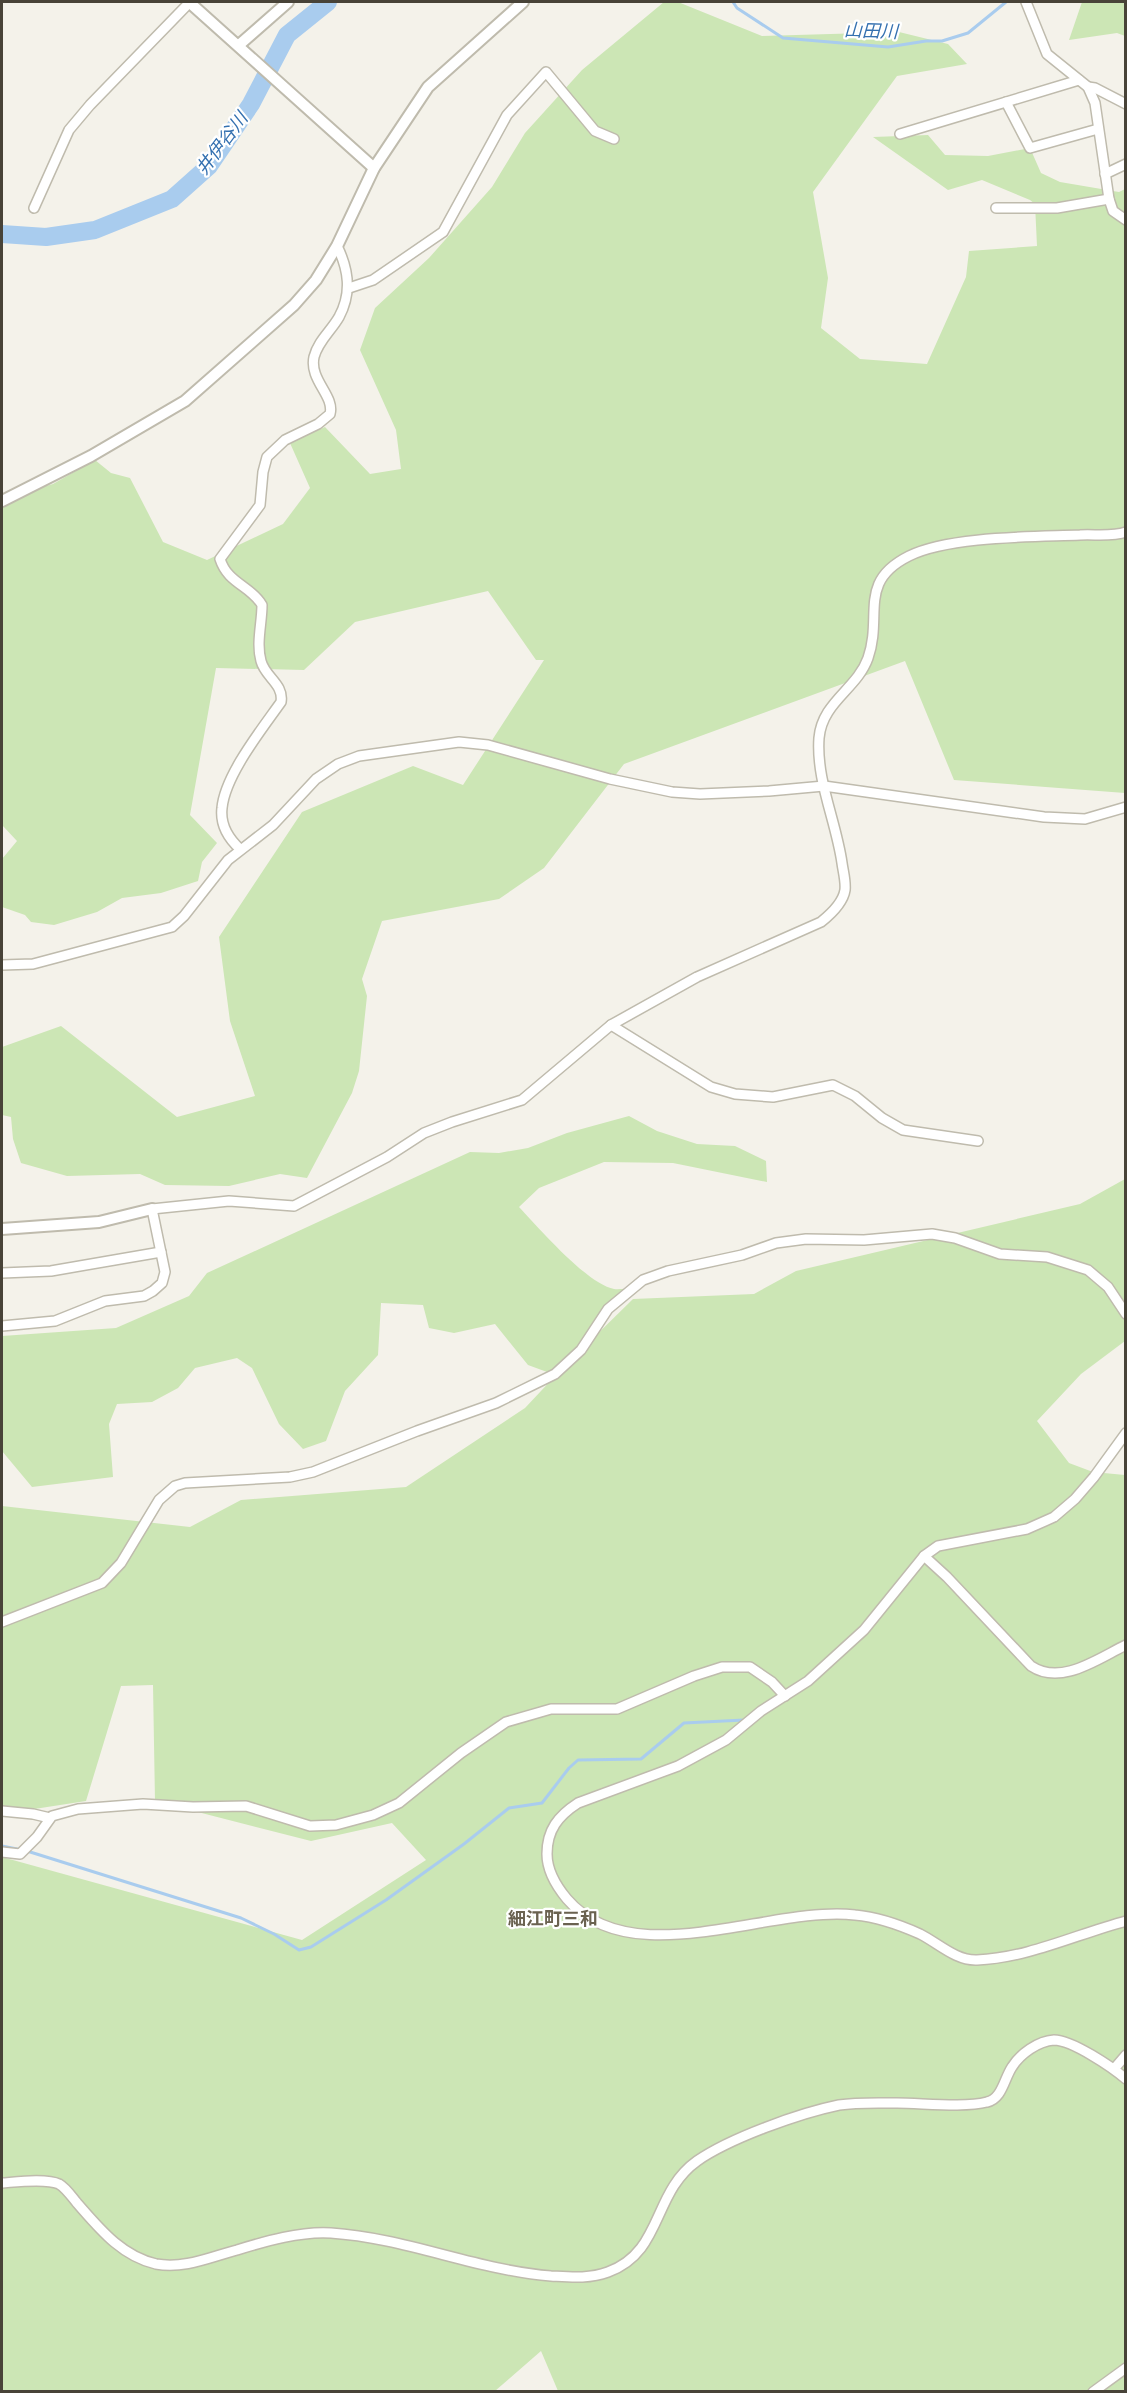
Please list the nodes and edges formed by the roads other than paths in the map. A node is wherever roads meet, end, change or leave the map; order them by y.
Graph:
1 (190, 2) edge
2 (288, 2) edge
3 (523, 2) edge
4 (1026, 2) edge
5 (243, 49) junction
6 (1079, 80) junction
7 (1088, 87) junction
8 (1006, 102) junction
9 (1125, 104) edge
10 (1098, 129) junction
11 (900, 134) dead end
12 (614, 139) dead end
13 (1125, 165) edge
14 (374, 168) junction
15 (1105, 174) junction
16 (1109, 199) junction
17 (34, 208) dead end
18 (996, 208) dead end
19 (1125, 220) edge
20 (337, 246) junction
21 (349, 288) junction
22 (2, 501) edge
23 (1125, 532) edge
24 (824, 786) junction
25 (1125, 807) edge
26 (240, 849) junction
27 (2, 965) edge
28 (611, 1025) junction
29 (978, 1141) dead end
30 (152, 1209) junction
31 (2, 1229) edge
32 (161, 1252) junction
33 (2, 1273) edge
34 (1125, 1314) edge
35 (2, 1326) edge
36 (1125, 1432) edge
37 (924, 1556) junction
38 (2, 1622) edge
39 (1125, 1645) edge
40 (785, 1696) junction
41 (2, 1811) edge
42 (50, 1818) junction
43 (2, 1852) edge
44 (1125, 1921) edge
45 (1125, 2055) edge
46 (1114, 2069) junction
47 (1125, 2079) edge
48 (2, 2183) edge
49 (1125, 2368) edge
50 (1093, 2391) edge

1 - 5 street
1 - 17 street
2 - 5 street
3 - 14 street
4 - 6 street
5 - 14 street
6 - 7 street
6 - 8 street
7 - 9 street
7 - 10 street
8 - 10 street
8 - 11 street
10 - 15 street
12 - 21 street
13 - 15 street
14 - 20 street
15 - 16 street
16 - 18 street
16 - 19 street
20 - 21 street
20 - 22 street
21 - 26 street
23 - 24 street
24 - 25 street
24 - 26 street
24 - 28 street
26 - 27 street
28 - 29 street
28 - 30 street
30 - 31 street
30 - 32 street
32 - 33 street
32 - 35 street
34 - 38 street
36 - 37 street
37 - 39 street
37 - 40 street
40 - 42 street
40 - 44 street
41 - 42 street
42 - 43 street
45 - 46 street
46 - 47 street
46 - 48 street
49 - 50 street

